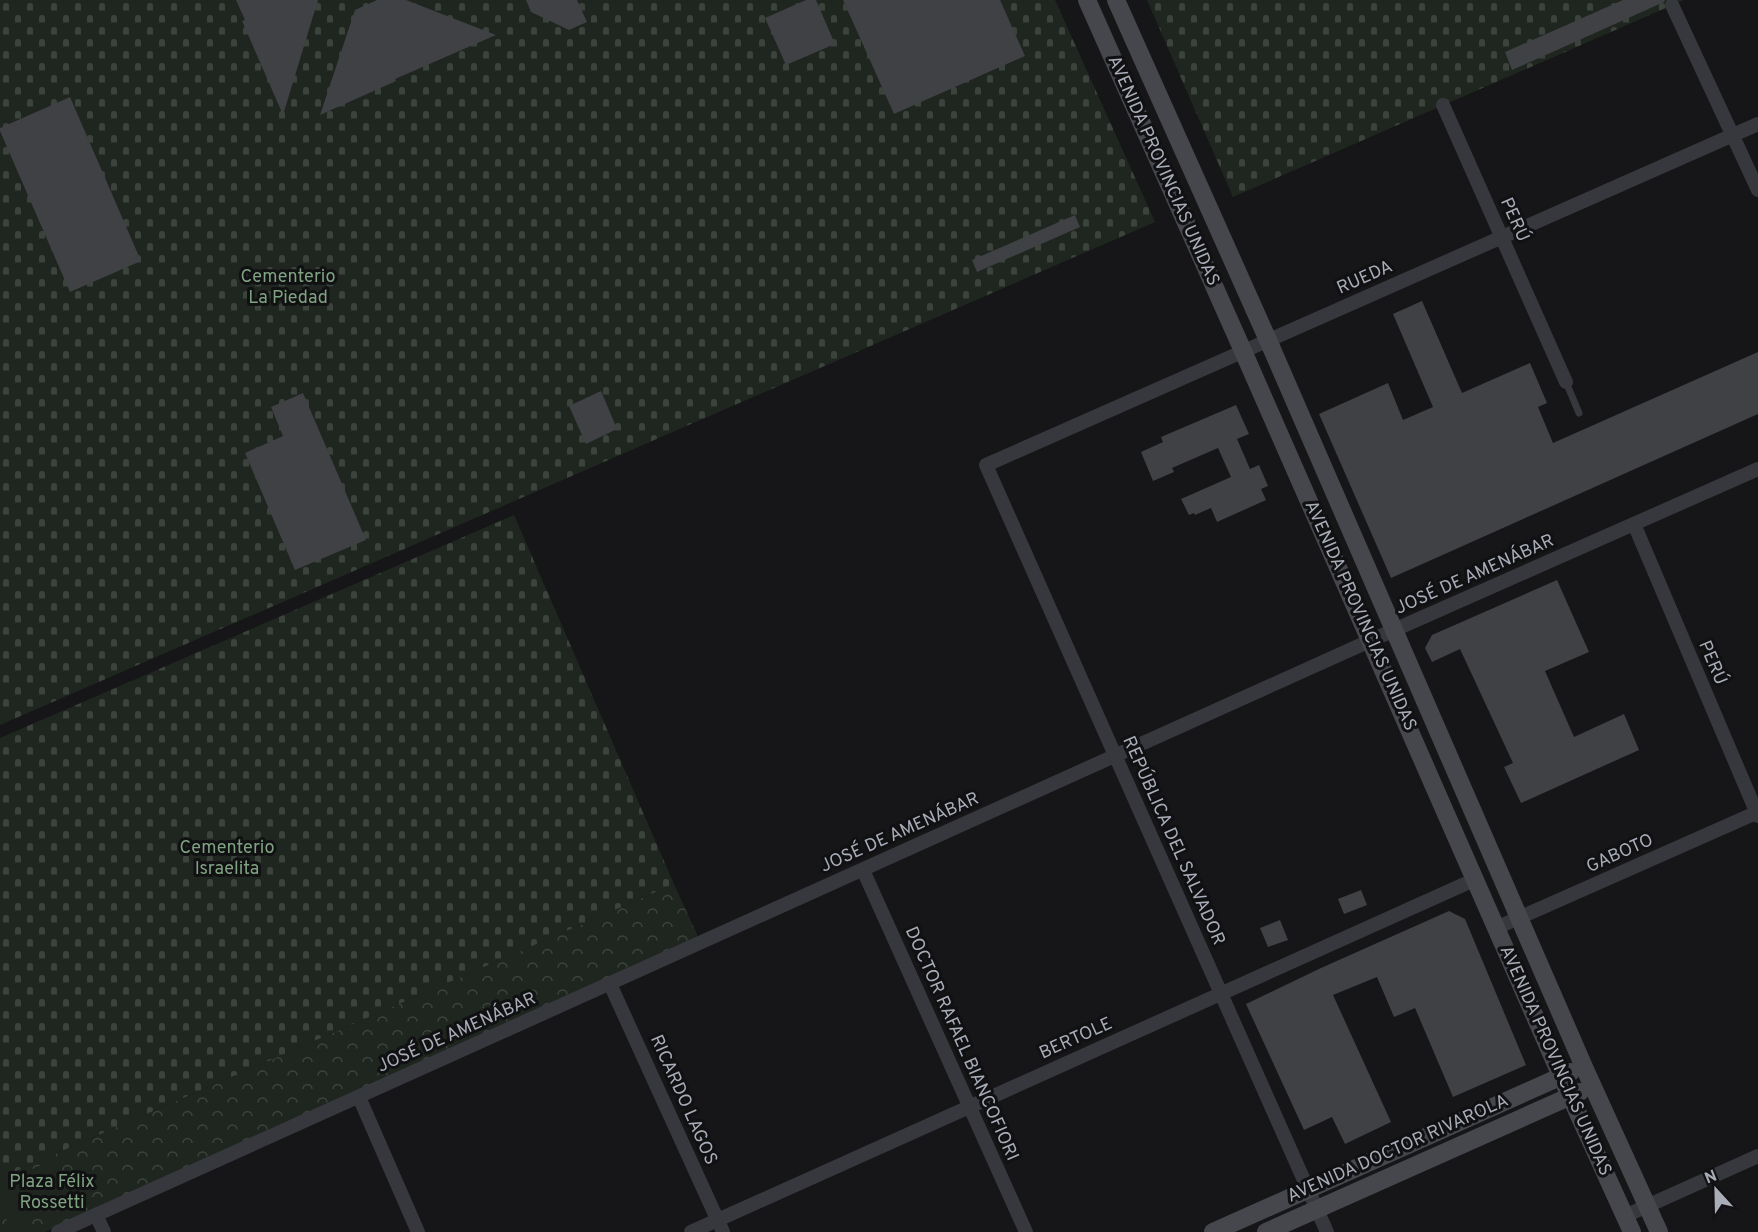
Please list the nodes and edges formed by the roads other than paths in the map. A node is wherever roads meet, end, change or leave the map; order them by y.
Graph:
1 (1087, 0) edge
2 (1116, 0) edge
3 (1672, 5) dead end
4 (1443, 105) dead end
5 (1758, 124) edge
6 (1732, 135) junction
7 (1758, 190) edge
8 (1502, 237) junction
9 (1268, 340) junction
10 (1243, 351) junction
11 (1566, 382) joint
12 (1580, 413) dead end
13 (986, 465) joint
14 (1758, 469) edge
15 (1634, 524) junction
16 (1394, 630) junction
17 (1371, 641) junction
18 (1116, 756) junction
19 (1758, 814) edge
20 (863, 870) junction
21 (1476, 879) junction
22 (1519, 918) junction
23 (1496, 928) junction
24 (610, 984) junction
25 (1221, 993) junction
26 (1584, 1066) junction
27 (1561, 1076) junction
28 (1593, 1086) junction
29 (1570, 1096) junction
30 (359, 1097) junction
31 (970, 1106) junction
32 (1758, 1156) edge
33 (1308, 1189) junction
34 (1647, 1206) junction
35 (1317, 1209) junction
36 (96, 1215) junction
37 (1628, 1224) edge
38 (720, 1226) edge
39 (58, 1232) edge
40 (104, 1232) edge
41 (418, 1232) edge
42 (691, 1232) edge
43 (1026, 1232) edge
44 (1213, 1232) edge
45 (1266, 1232) edge
46 (1327, 1232) edge
47 (1659, 1232) edge

1 - 10 main road, AVENIDA PROVINCIAS UNIDAS
2 - 9 main road, AVENIDA PROVINCIAS UNIDAS
3 - 6 street
4 - 8 street, PERÚ
5 - 6 street, RUEDA
6 - 7 street
6 - 8 street, RUEDA
8 - 9 street, RUEDA
8 - 11 street, PERÚ
9 - 10 street, RUEDA
9 - 16 main road, AVENIDA PROVINCIAS UNIDAS
10 - 13 street, RUEDA
10 - 17 main road, AVENIDA PROVINCIAS UNIDAS
11 - 12 lane
13 - 18 street, REPÚBLICA DEL SALVADOR
14 - 15 street, JOSÉ DE AMENÁBAR
15 - 16 street, JOSÉ DE AMENÁBAR
15 - 19 street, PERÚ
16 - 17 street, JOSÉ DE AMENÁBAR
16 - 22 main road, AVENIDA PROVINCIAS UNIDAS
17 - 18 street, JOSÉ DE AMENÁBAR
17 - 21 main road, AVENIDA PROVINCIAS UNIDAS
18 - 20 street, JOSÉ DE AMENÁBAR
18 - 25 street, REPÚBLICA DEL SALVADOR
19 - 22 street, GABOTO
20 - 24 street, JOSÉ DE AMENÁBAR
20 - 31 street, DOCTOR RAFAEL BIANCOFIORI
21 - 23 main road, AVENIDA PROVINCIAS UNIDAS
21 - 25 street, BERTOLE
22 - 23 street, GABOTO
22 - 26 main road, AVENIDA PROVINCIAS UNIDAS
23 - 27 main road, AVENIDA PROVINCIAS UNIDAS
24 - 30 street, JOSÉ DE AMENÁBAR
24 - 38 street, RICARDO LAGOS
25 - 31 street, BERTOLE
25 - 33 street, REPÚBLICA DEL SALVADOR
26 - 27 main road, AVENIDA DOCTOR RIVAROLA
26 - 28 main road, AVENIDA PROVINCIAS UNIDAS
27 - 29 main road, AVENIDA PROVINCIAS UNIDAS
27 - 33 main road, AVENIDA DOCTOR RIVAROLA
28 - 29 main road, AVENIDA DOCTOR RIVAROLA
28 - 34 main road, AVENIDA PROVINCIAS UNIDAS
29 - 35 main road, AVENIDA DOCTOR RIVAROLA
29 - 37 main road, AVENIDA PROVINCIAS UNIDAS
30 - 36 street, JOSÉ DE AMENÁBAR
30 - 41 street
31 - 38 street, BERTOLE
31 - 43 street, DOCTOR RAFAEL BIANCOFIORI
32 - 34 street
33 - 35 street, REPÚBLICA DEL SALVADOR
33 - 44 main road, AVENIDA DOCTOR RIVAROLA
34 - 37 street
34 - 47 main road, AVENIDA PROVINCIAS UNIDAS
35 - 45 main road, AVENIDA DOCTOR RIVAROLA
35 - 46 street, REPÚBLICA DEL SALVADOR
36 - 39 street, JOSÉ DE AMENÁBAR
36 - 40 street
38 - 42 street, BERTOLE

